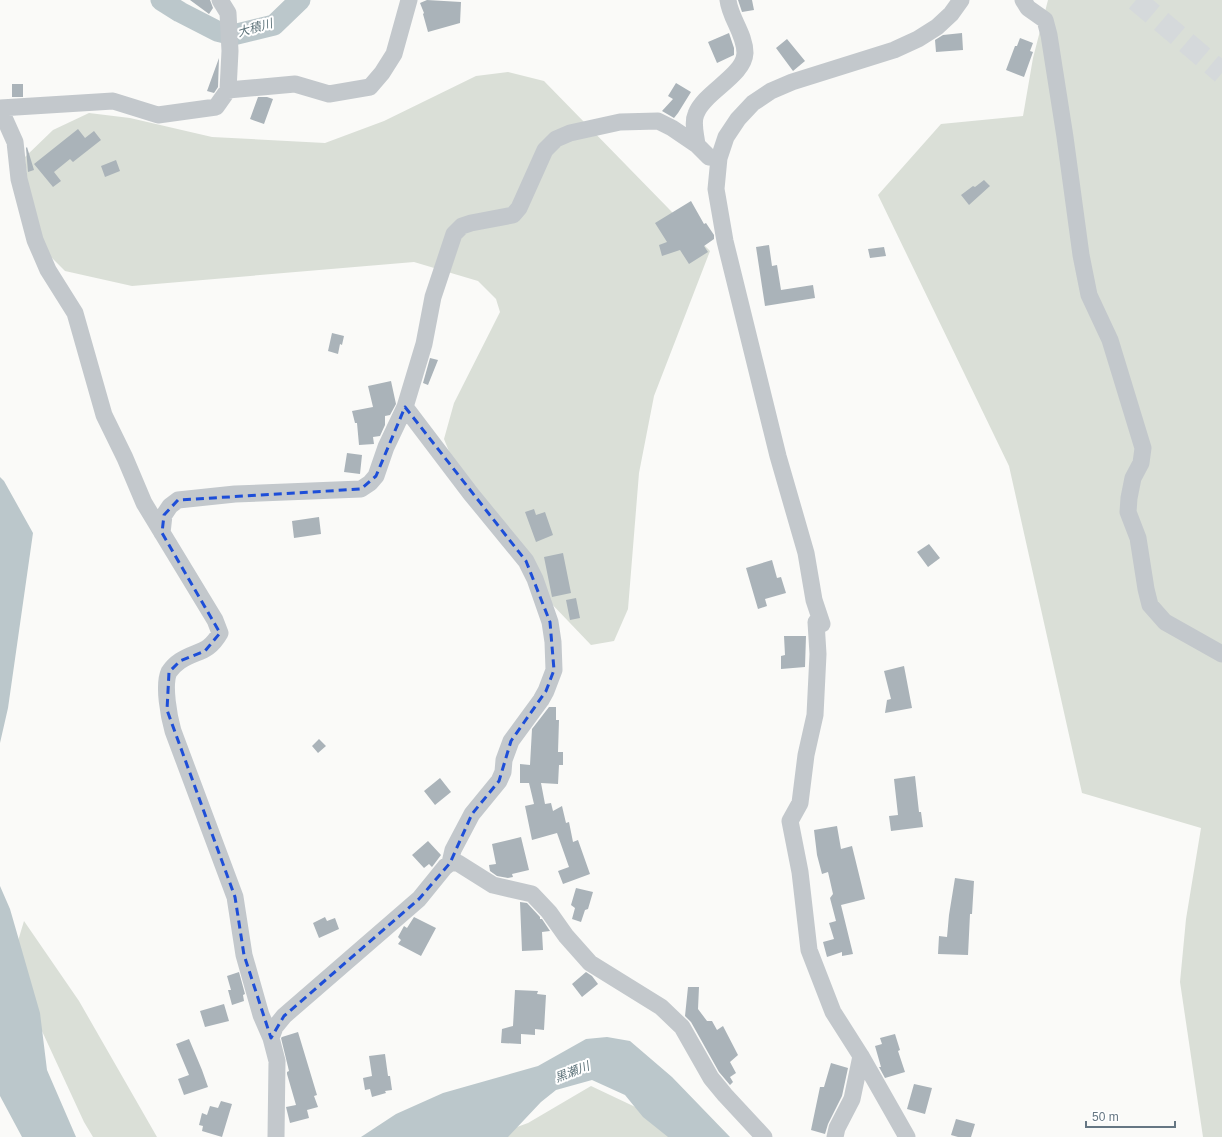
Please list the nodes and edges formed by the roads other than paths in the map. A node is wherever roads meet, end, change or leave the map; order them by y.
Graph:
1 (220, 0) edge
2 (409, 0) edge
3 (728, 0) edge
4 (961, 0) edge
5 (1023, 0) edge
6 (228, 90) junction
7 (1, 108) edge
8 (697, 145) junction
9 (719, 158) junction
10 (405, 407) junction
11 (162, 533) junction
12 (1222, 654) edge
13 (450, 863) junction
14 (271, 1038) junction
15 (861, 1056) junction
16 (276, 1137) edge
17 (764, 1137) edge
18 (834, 1137) edge
19 (907, 1137) edge

1 - 6 street
2 - 6 street
3 - 8 street
4 - 9 street
5 - 12 street
6 - 7 street
7 - 11 street
8 - 9 street
8 - 10 street
9 - 15 street
10 - 11 street
10 - 13 street
11 - 14 street
13 - 14 street
13 - 17 street
14 - 16 street
15 - 18 street
15 - 19 street

